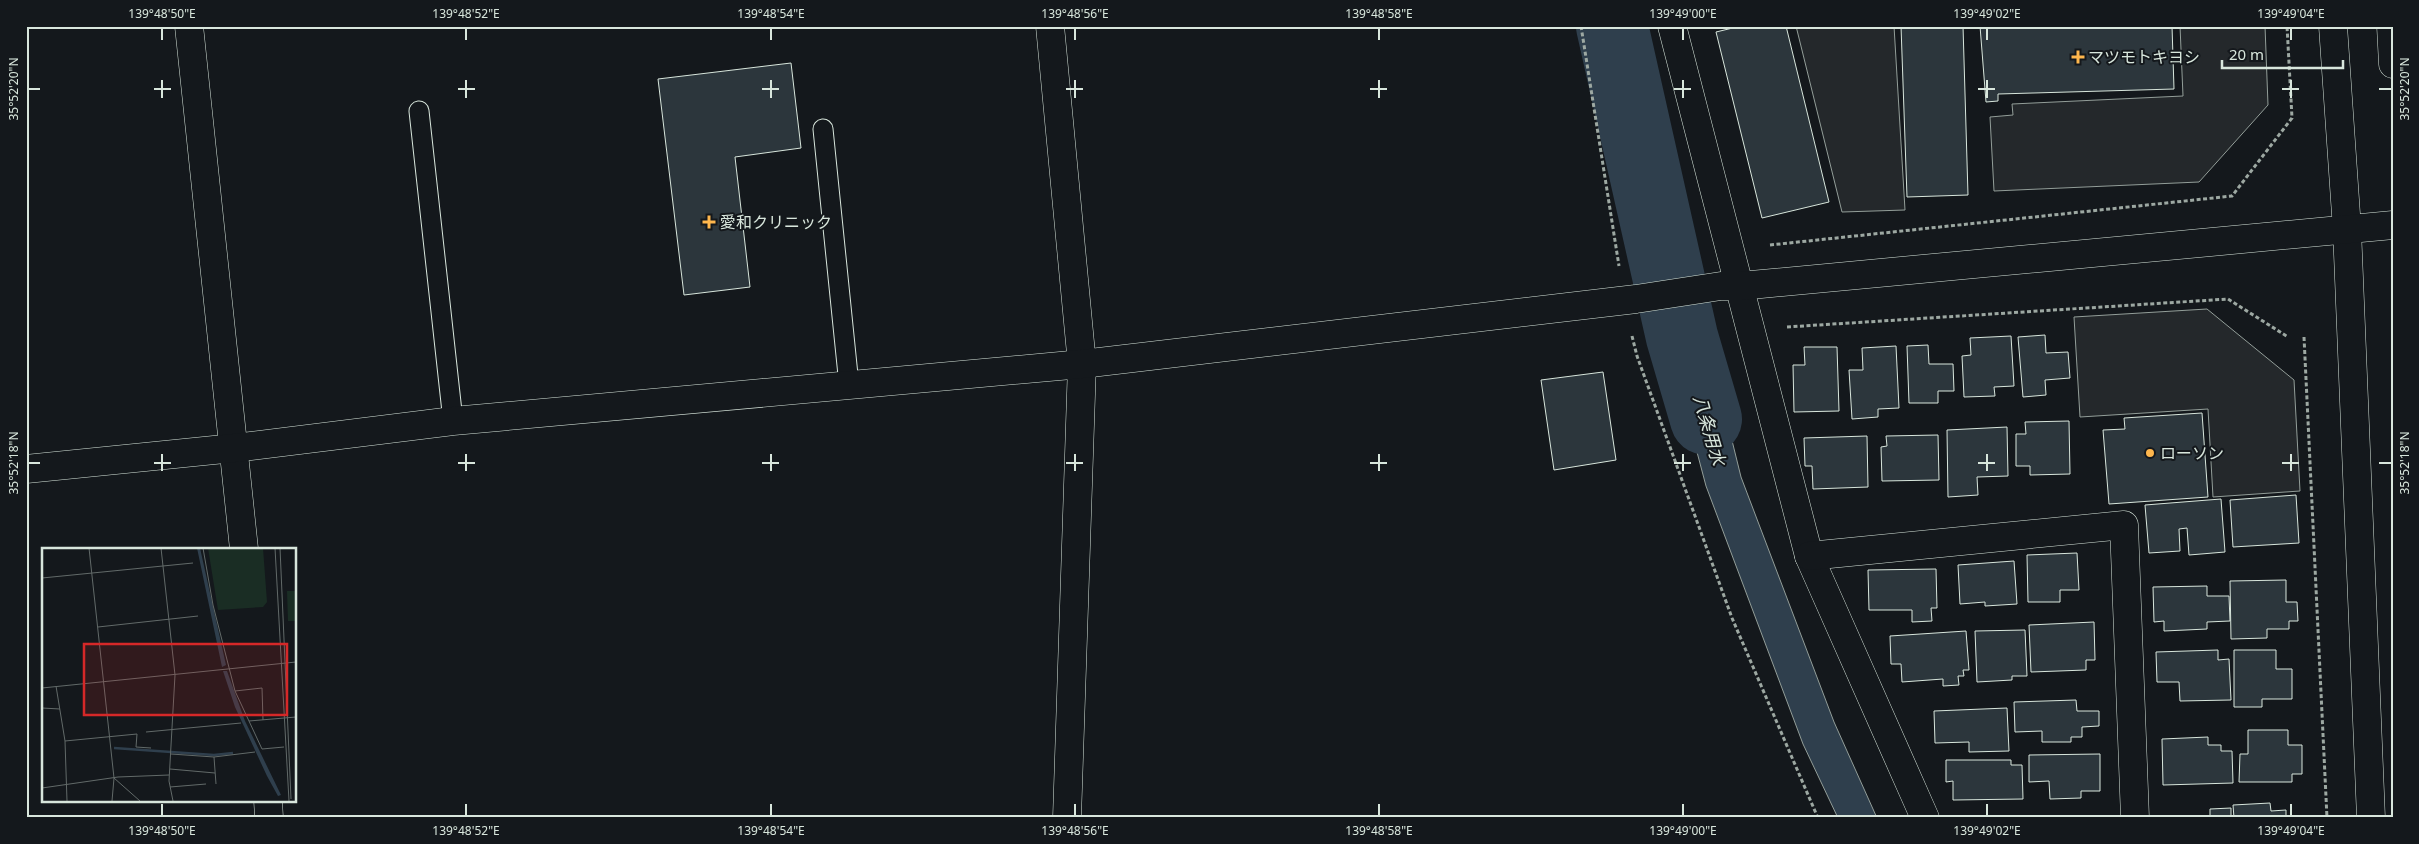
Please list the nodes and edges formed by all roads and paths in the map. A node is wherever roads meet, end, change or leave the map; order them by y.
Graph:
1 (189, 26) edge
2 (1050, 26) edge
3 (1581, 26) edge
4 (1672, 26) edge
5 (2288, 26) edge
6 (2333, 26) edge
7 (2391, 26) edge
8 (2393, 64) edge
9 (419, 111) dead end
10 (823, 129) dead end
11 (2393, 225) edge
12 (2347, 229) junction
13 (1770, 245) dead end
14 (1740, 286) junction
15 (1630, 300) junction
16 (1787, 327) dead end
17 (2288, 337) dead end
18 (2304, 337) dead end
19 (1082, 364) junction
20 (849, 385) junction
21 (453, 422) junction
22 (234, 448) junction
23 (26, 469) edge
24 (244, 548) edge
25 (1809, 556) junction
26 (268, 802) edge
27 (269, 818) edge
28 (1067, 818) edge
29 (1818, 818) edge
30 (1925, 818) edge
31 (2136, 818) edge
32 (2327, 818) edge
33 (2371, 818) edge

1 - 22 street
2 - 19 street
3 - 15 path
4 - 14 street
5 - 13 path
6 - 12 street
7 - 8 street
9 - 21 lane
10 - 20 lane
11 - 12 street
12 - 14 street
12 - 33 street
14 - 15 street
14 - 25 street
15 - 19 street
15 - 29 path
16 - 17 path
18 - 32 path
19 - 20 street
19 - 28 street
20 - 21 street
21 - 22 street
22 - 23 street
22 - 24 street
25 - 30 street
25 - 31 street
26 - 27 street

